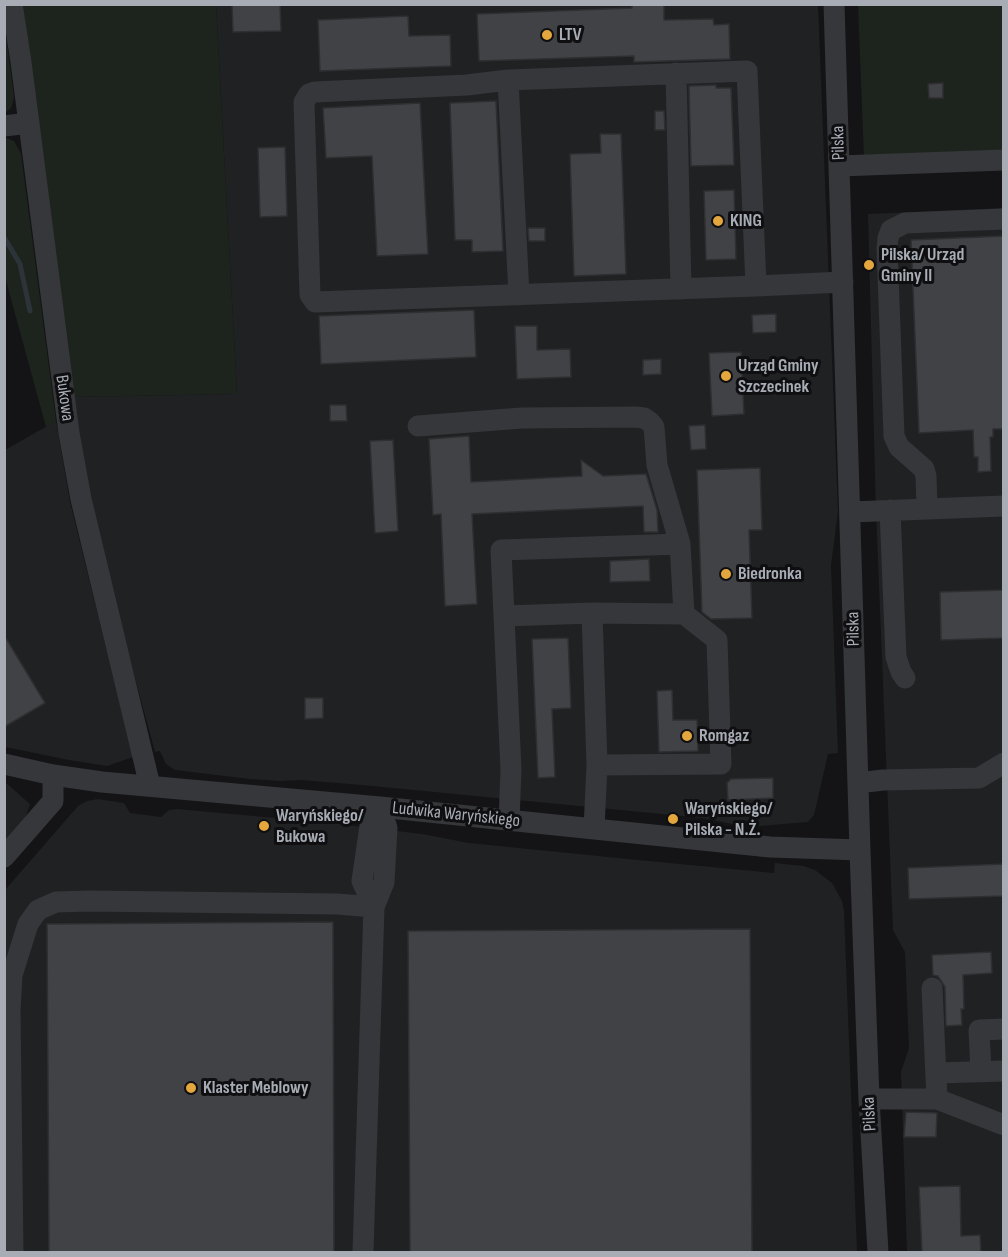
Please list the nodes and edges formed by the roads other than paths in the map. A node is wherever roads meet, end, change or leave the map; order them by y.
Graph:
1 (12, 4) edge
2 (834, 4) edge
3 (676, 73) junction
4 (508, 80) junction
5 (29, 123) junction
6 (4, 126) edge
7 (1004, 160) edge
8 (839, 166) junction
9 (1004, 219) edge
10 (843, 282) junction
11 (756, 286) junction
12 (681, 289) junction
13 (519, 295) junction
14 (418, 426) dead end
15 (1004, 506) edge
16 (927, 509) junction
17 (890, 510) junction
18 (851, 512) junction
19 (680, 544) junction
20 (592, 613) junction
21 (684, 614) junction
22 (505, 616) junction
23 (905, 678) dead end
24 (1004, 763) edge
25 (4, 764) edge
26 (597, 765) junction
27 (53, 775) junction
28 (858, 783) junction
29 (150, 786) junction
30 (380, 807) junction
31 (509, 821) junction
32 (594, 829) junction
33 (860, 850) junction
34 (4, 857) edge
35 (374, 907) junction
36 (8, 986) edge
37 (932, 988) dead end
38 (1004, 1029) edge
39 (1004, 1071) edge
40 (981, 1072) junction
41 (936, 1074) junction
42 (869, 1099) junction
43 (937, 1099) junction
44 (1004, 1125) edge
45 (13, 1252) edge
46 (363, 1252) edge
47 (878, 1252) edge

1 - 5 street, Bukowa
2 - 8 street, Pilska
3 - 4 street
3 - 11 street
3 - 12 street
4 - 13 street
4 - 13 street
5 - 6 street
5 - 29 street, Bukowa
7 - 8 street
8 - 10 street, Pilska
9 - 16 street
10 - 11 street
10 - 18 street, Pilska
11 - 12 street
12 - 13 street
14 - 19 street
15 - 16 street
16 - 17 street
17 - 18 street
17 - 23 street
18 - 28 street, Pilska
19 - 21 street
19 - 22 street
20 - 21 street
20 - 22 street
20 - 26 street
21 - 26 street
22 - 31 street
24 - 28 street
25 - 27 street, Ludwika Waryńskiego
26 - 32 street
27 - 29 street, Ludwika Waryńskiego
27 - 34 street
28 - 33 street, Pilska
29 - 30 street, Ludwika Waryńskiego
30 - 31 street, Ludwika Waryńskiego
30 - 35 street
31 - 32 street, Ludwika Waryńskiego
32 - 33 street, Ludwika Waryńskiego
33 - 42 street, Pilska
35 - 36 street
35 - 46 street
36 - 45 street
37 - 41 street
38 - 40 street
39 - 40 street
40 - 41 street
41 - 43 street
42 - 43 street
42 - 47 street, Pilska
43 - 44 street

